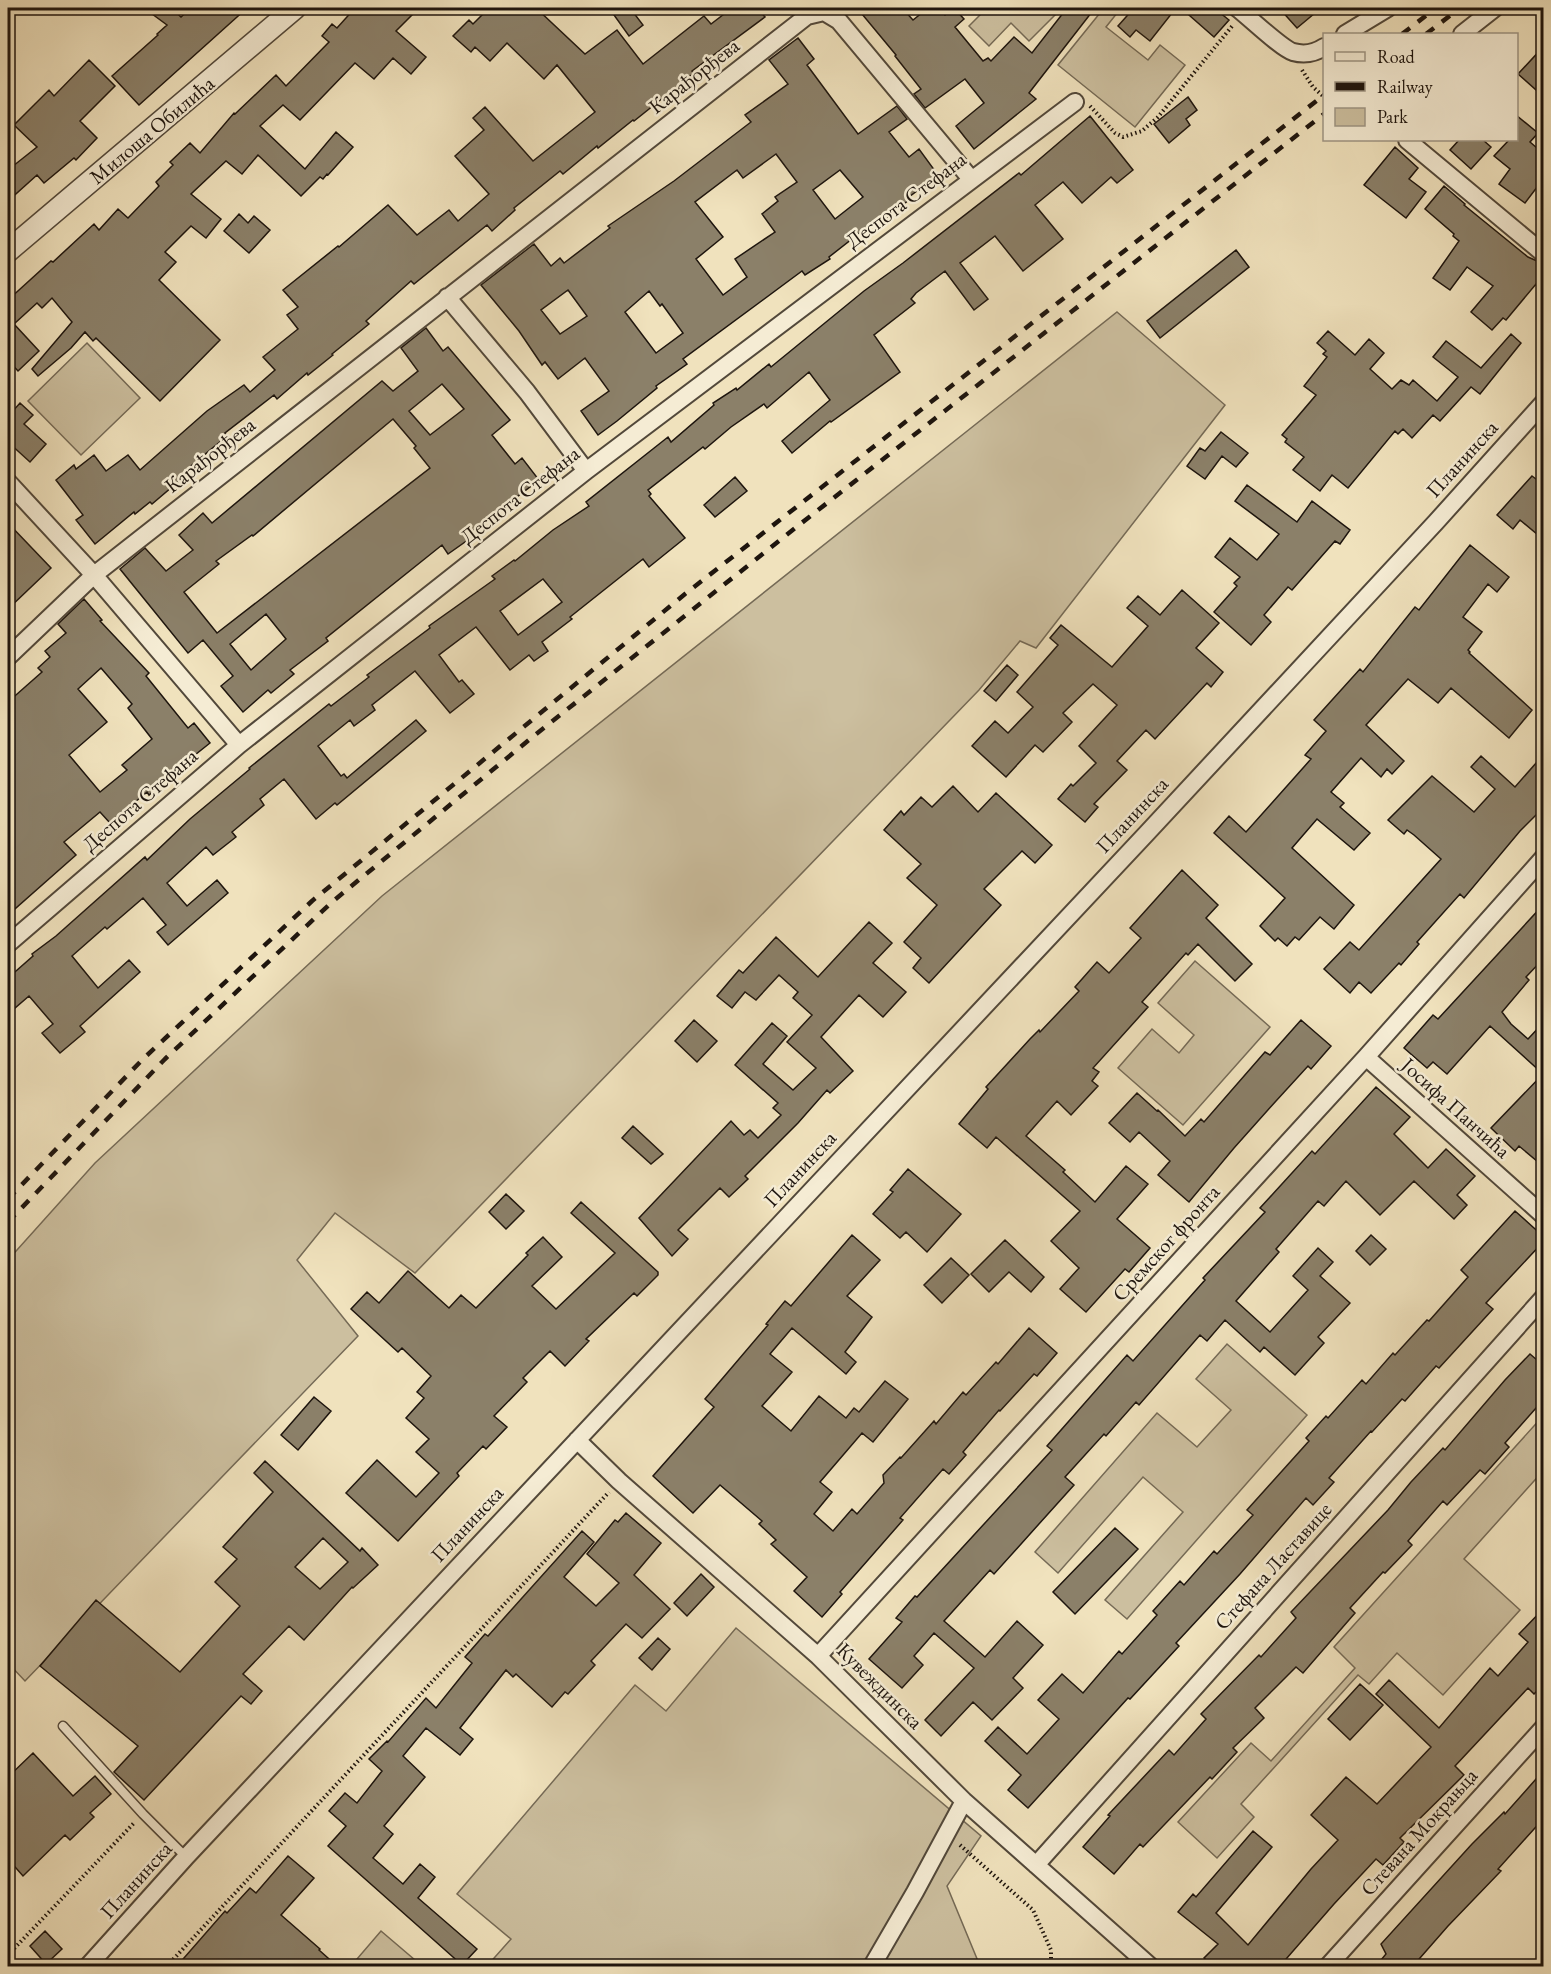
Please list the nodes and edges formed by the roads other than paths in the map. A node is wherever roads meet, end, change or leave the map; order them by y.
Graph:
1 (295, 8) edge
2 (1388, 8) edge
3 (1495, 8) edge
4 (1240, 10) edge
5 (1347, 33) edge
6 (1463, 33) edge
7 (1323, 48) edge
8 (1075, 102) road end
9 (1408, 141) edge
10 (971, 179) junction
11 (8, 251) edge
12 (1544, 254) edge
13 (447, 297) junction
14 (1544, 402) edge
15 (586, 471) junction
16 (8, 482) edge
17 (94, 574) junction
18 (8, 657) edge
19 (239, 745) junction
20 (1544, 857) edge
21 (8, 944) edge
22 (1366, 1057) junction
23 (1544, 1216) edge
24 (1544, 1297) edge
25 (577, 1440) junction
26 (818, 1656) junction
27 (63, 1726) dead end
28 (1544, 1727) edge
29 (964, 1801) junction
30 (186, 1857) junction
31 (1036, 1865) junction
32 (88, 1966) edge
33 (872, 1966) edge
34 (1150, 1966) edge
35 (1328, 1966) edge

1 - 11 street, Милоша Обилића
2 - 5 street
3 - 6 street
4 - 7 street
8 - 10 street, Деспота Стефана
9 - 12 street
10 - 13 street, Карађорђева
10 - 15 street, Деспота Стефана
13 - 15 street
13 - 17 street, Карађорђева
14 - 25 street, Планинска
15 - 19 street, Деспота Стефана
16 - 17 street
17 - 18 street, Карађорђева
17 - 19 street
19 - 21 street, Деспота Стефана
20 - 22 street, Сремског фронта
22 - 23 street, Јосифа Панчића
22 - 26 street, Сремског фронта
24 - 31 street, Стефана Ластавице
25 - 26 street, Кувеждинска
25 - 30 street, Планинска
26 - 29 street, Кувеждинска
27 - 30 lane
28 - 35 street, Стевана Мокрањца
29 - 31 street, Кувеждинска
29 - 33 street
30 - 32 street, Планинска
31 - 34 street, Кувеждинска

